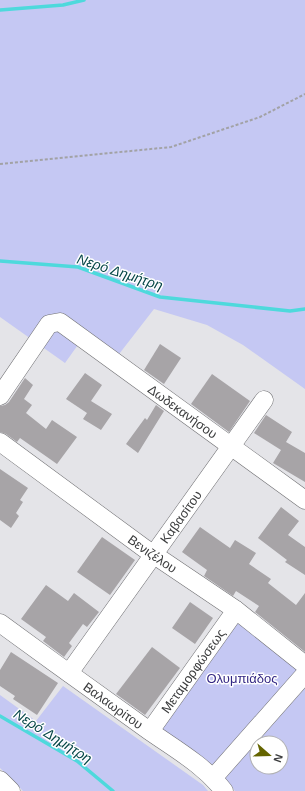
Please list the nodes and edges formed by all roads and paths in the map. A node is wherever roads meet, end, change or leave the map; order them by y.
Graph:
1 (305, 94) edge
2 (0, 164) edge
3 (0, 396) edge
4 (264, 400) dead end
5 (0, 442) edge
6 (231, 446) junction
7 (305, 500) edge
8 (154, 554) junction
9 (236, 610) junction
10 (0, 623) edge
11 (305, 665) edge
12 (69, 673) junction
13 (305, 674) edge
14 (150, 731) junction
15 (0, 780) edge
16 (219, 784) edge
17 (11, 791) edge

1 - 2 path
3 - 6 street, Δωδεκανήσου
4 - 6 street, Καβασίτου
5 - 8 street, Βενιζέλου
6 - 7 street, Δωδεκανήσου
6 - 8 street, Καβασίτου
8 - 9 street, Βενιζέλου
8 - 12 street, Καβασίτου
9 - 11 street, Βενιζέλου
9 - 14 street, Μεταμορφώσεως
10 - 12 street, Βαλαωρίτου
12 - 14 street, Βαλαωρίτου
13 - 16 street
14 - 16 street, Βαλαωρίτου
15 - 17 street

